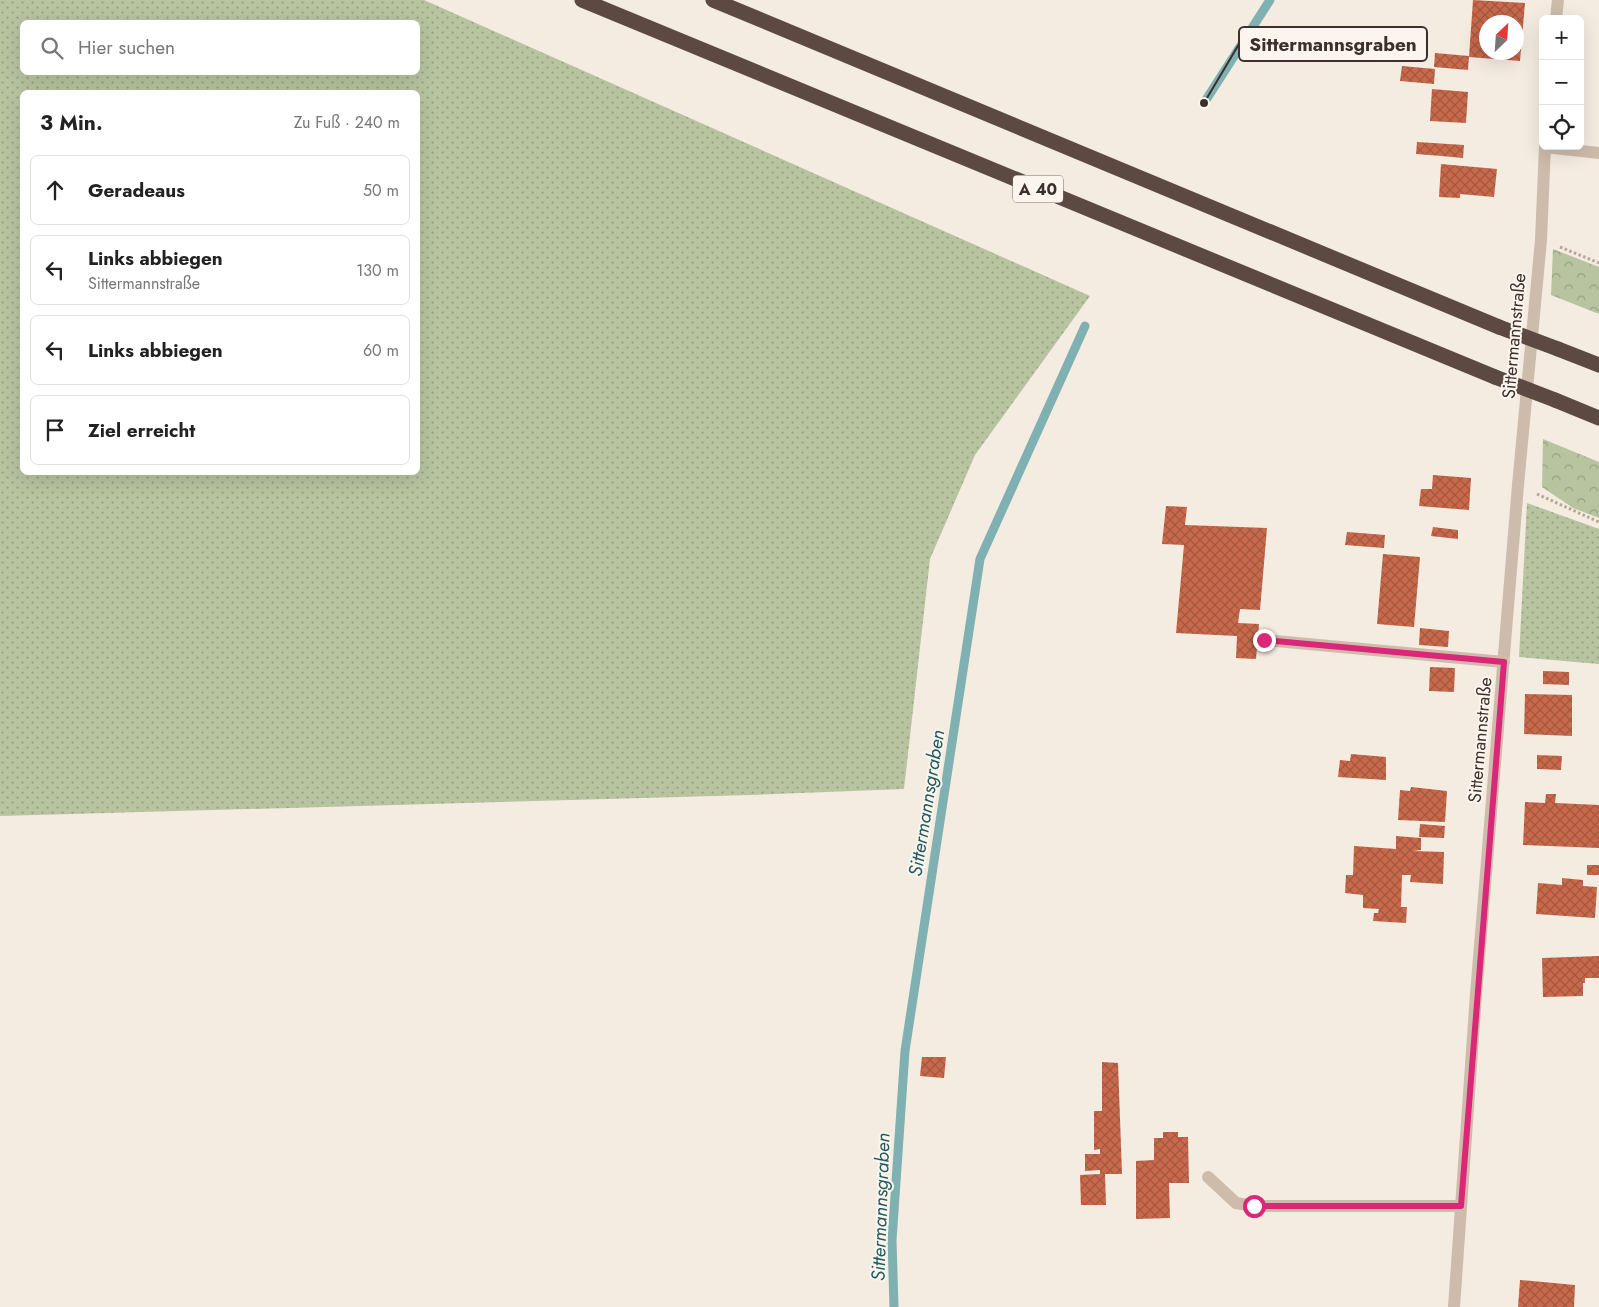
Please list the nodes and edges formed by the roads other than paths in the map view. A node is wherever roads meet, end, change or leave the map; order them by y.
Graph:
1 (582, 0) edge
2 (713, 0) edge
3 (1558, 0) edge
4 (1556, 15) edge
5 (1545, 150) edge
6 (1576, 150) edge
7 (1599, 153) edge
8 (1599, 365) edge
9 (1599, 418) edge
10 (1264, 640) dead end
11 (1504, 662) junction
12 (1208, 1177) dead end
13 (1461, 1206) junction
14 (1454, 1307) edge

1 - 9 highway, A 40, bridge
2 - 8 highway, bridge
3 - 4 street
5 - 11 street, Sittermannstraße
6 - 7 street
10 - 11 street
11 - 13 street, Sittermannstraße
12 - 13 street
13 - 14 street, Sittermannstraße

